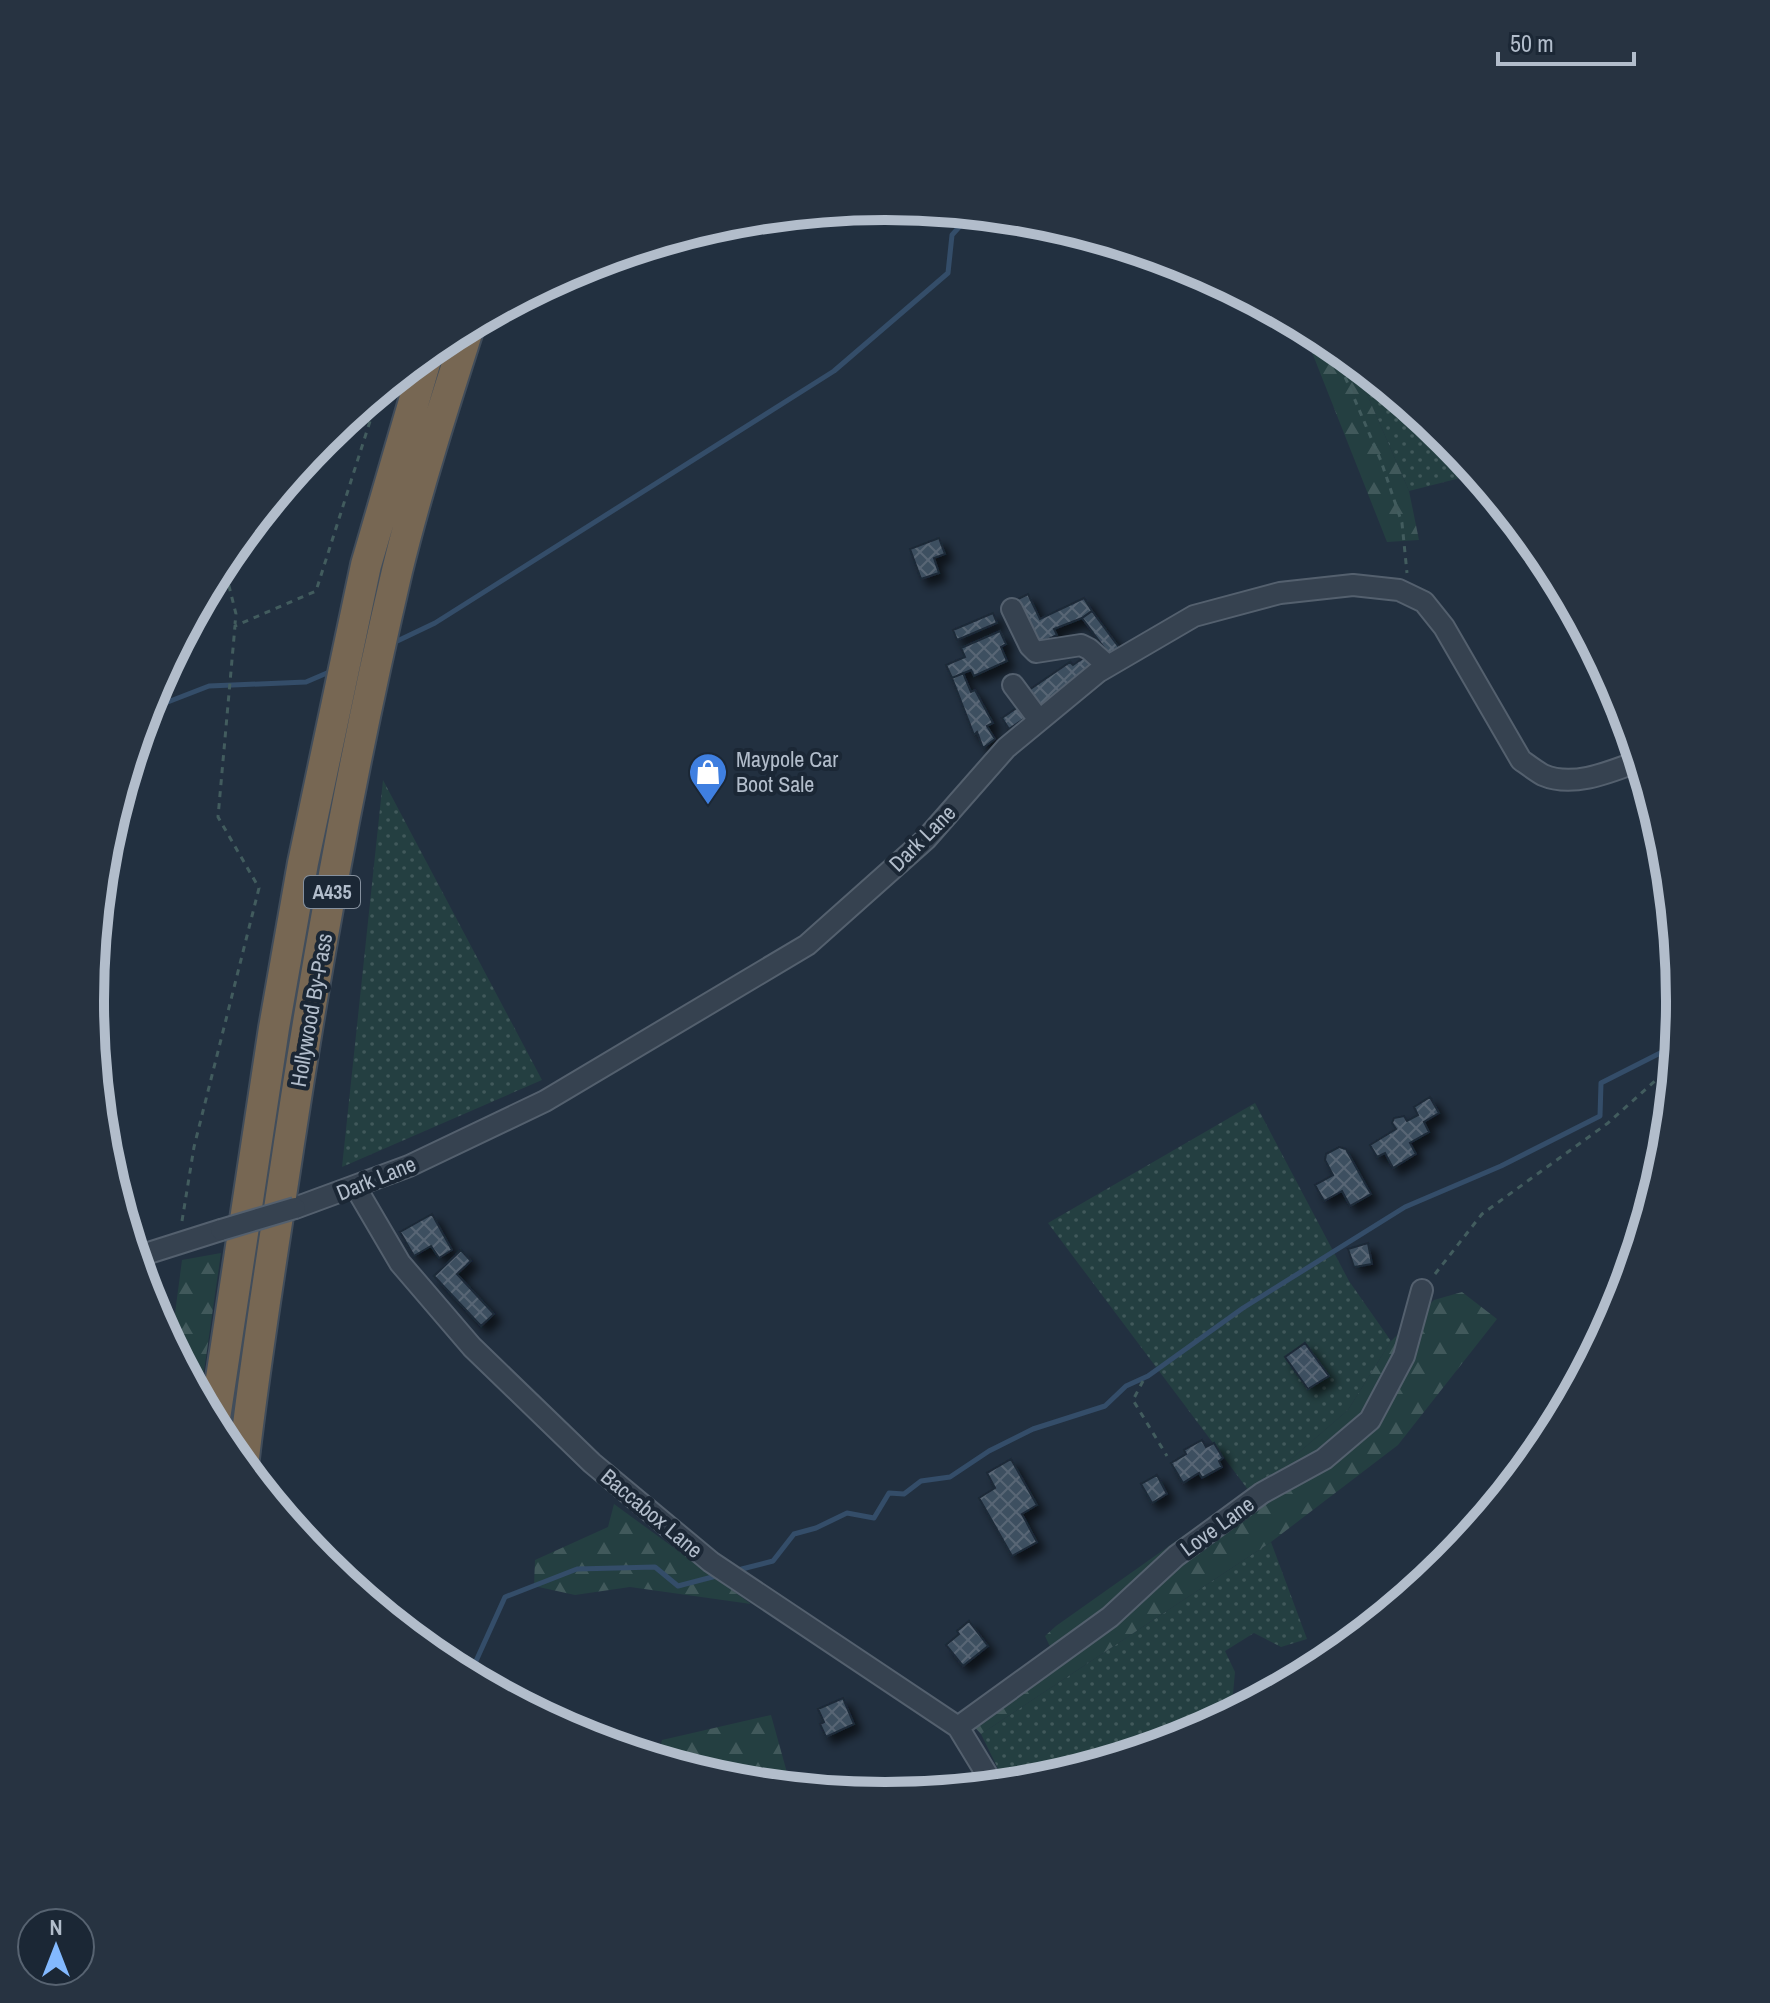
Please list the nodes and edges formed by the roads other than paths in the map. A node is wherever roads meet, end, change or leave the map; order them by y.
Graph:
1 (463, 344) edge
2 (422, 373) edge
3 (1012, 609) dead end
4 (1108, 666) junction
5 (1013, 685) dead end
6 (1039, 720) junction
7 (1629, 764) edge
8 (356, 1188) junction
9 (145, 1254) edge
10 (1422, 1290) road end
11 (217, 1405) edge
12 (245, 1448) edge
13 (958, 1727) junction
14 (988, 1776) edge

1 - 12 highway, Hollywood By-Pass / A435
2 - 11 highway, Hollywood By-Pass / A435
3 - 4 street
4 - 6 street, Dark Lane
4 - 7 street, Dark Lane
5 - 6 street
6 - 8 street, Dark Lane
8 - 9 street, Dark Lane, bridge
8 - 13 street, Baccabox Lane
10 - 13 street, Love Lane
13 - 14 street, Baccabox Lane

